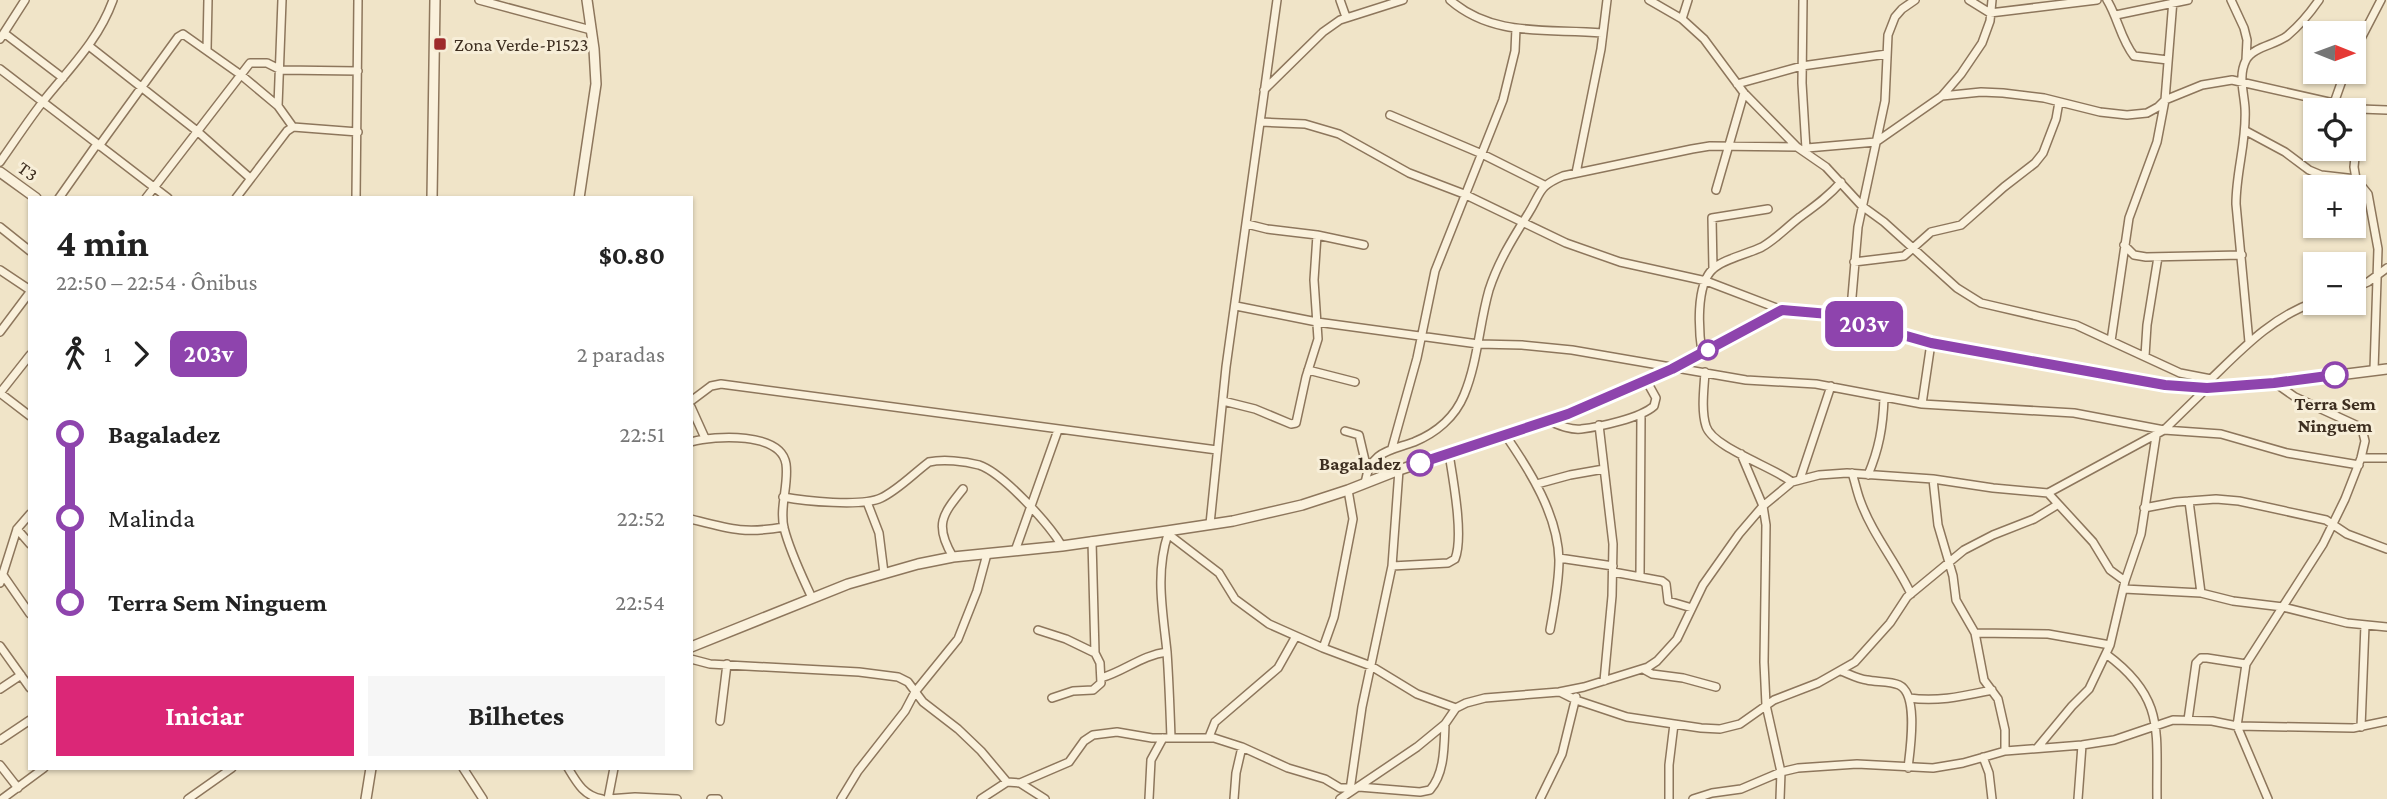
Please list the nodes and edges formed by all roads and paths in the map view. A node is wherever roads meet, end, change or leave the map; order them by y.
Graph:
1 (25, 0) edge
2 (113, 0) edge
3 (208, 0) edge
4 (282, 0) edge
5 (358, 0) edge
6 (435, 0) edge
7 (479, 0) edge
8 (587, 0) edge
9 (1277, 0) edge
10 (1340, 0) edge
11 (1403, 0) edge
12 (1450, 0) edge
13 (1607, 0) edge
14 (1649, 0) edge
15 (1688, 0) edge
16 (1803, 0) edge
17 (1915, 0) edge
18 (1969, 0) edge
19 (1992, 0) edge
20 (2097, 0) edge
21 (2107, 0) edge
22 (2188, 0) edge
23 (2231, 0) edge
24 (2319, 0) edge
25 (2381, 0) edge
26 (2173, 1) edge
27 (1990, 13) junction
28 (2116, 15) junction
29 (1346, 17) junction
30 (1682, 19) junction
31 (1516, 29) junction
32 (2366, 29) edge
33 (591, 30) junction
34 (1602, 33) junction
35 (2, 36) edge
36 (89, 46) junction
37 (207, 50) junction
38 (1887, 54) junction
39 (2168, 60) junction
40 (2246, 60) junction
41 (1802, 66) junction
42 (0, 69) edge
43 (281, 71) junction
44 (358, 71) junction
45 (241, 75) junction
46 (63, 78) junction
47 (2241, 81) junction
48 (1737, 84) junction
49 (142, 88) junction
50 (1265, 90) junction
51 (1744, 93) junction
52 (1942, 96) junction
53 (2313, 98) edge
54 (2165, 100) junction
55 (44, 101) junction
56 (2059, 102) junction
57 (278, 106) junction
58 (2366, 109) edge
59 (2387, 110) edge
60 (1390, 115) dead end
61 (1261, 122) junction
62 (292, 127) junction
63 (197, 131) junction
64 (2246, 131) junction
65 (358, 132) junction
66 (1876, 142) junction
67 (98, 145) junction
68 (1727, 146) junction
69 (1797, 147) junction
70 (1806, 151) junction
71 (1482, 154) junction
72 (0, 162) edge
73 (0, 172) edge
74 (1576, 173) junction
75 (2325, 175) edge
76 (250, 178) junction
77 (1841, 182) junction
78 (1544, 185) junction
79 (154, 187) junction
80 (1716, 190) dead end
81 (2366, 192) edge
82 (1464, 194) junction
83 (33, 196) edge
84 (60, 196) edge
85 (147, 196) edge
86 (165, 196) edge
87 (237, 196) edge
88 (356, 196) edge
89 (432, 196) edge
90 (579, 196) edge
91 (1862, 206) junction
92 (1768, 209) dead end
93 (1523, 222) junction
94 (1247, 224) junction
95 (0, 227) edge
96 (1317, 234) junction
97 (1364, 245) dead end
98 (2124, 245) junction
99 (28, 249) edge
100 (1912, 250) junction
101 (2242, 255) junction
102 (2158, 257) junction
103 (1854, 262) junction
104 (2387, 268) edge
105 (1713, 269) junction
106 (0, 270) edge
107 (2378, 275) junction
108 (1706, 281) junction
109 (2366, 282) edge
110 (28, 290) edge
111 (28, 294) edge
112 (22, 302) junction
113 (28, 306) edge
114 (1236, 306) junction
115 (2303, 307) edge
116 (1782, 310) junction
117 (0, 316) edge
118 (1850, 320) junction
119 (7, 322) junction
120 (1317, 322) junction
121 (0, 332) edge
122 (1422, 336) junction
123 (2110, 341) junction
124 (2249, 342) junction
125 (1931, 343) junction
126 (1478, 344) junction
127 (1702, 353) junction
128 (2145, 356) junction
129 (28, 358) edge
130 (1672, 369) junction
131 (2387, 369) edge
132 (1308, 370) junction
133 (2374, 370) junction
134 (1705, 372) junction
135 (1646, 380) junction
136 (1355, 382) dead end
137 (2209, 383) junction
138 (2274, 383) junction
139 (1830, 386) junction
140 (1884, 398) junction
141 (693, 400) edge
142 (1223, 401) junction
143 (1922, 404) junction
144 (693, 411) edge
145 (28, 413) edge
146 (1641, 415) junction
147 (1549, 421) junction
148 (1599, 425) junction
149 (1058, 430) junction
150 (2164, 430) junction
151 (1345, 431) dead end
152 (1506, 436) junction
153 (2156, 436) junction
154 (705, 438) junction
155 (693, 441) edge
156 (1392, 448) junction
157 (1217, 450) junction
158 (1449, 454) junction
159 (1741, 454) junction
160 (2387, 458) edge
161 (2360, 462) junction
162 (1367, 469) junction
163 (1604, 469) junction
164 (1399, 470) junction
165 (1853, 473) junction
166 (1868, 475) junction
167 (1933, 479) junction
168 (1796, 480) junction
169 (1365, 483) junction
170 (1537, 484) junction
171 (963, 489) dead end
172 (1348, 490) junction
173 (2048, 493) junction
174 (783, 497) junction
175 (2189, 501) junction
176 (867, 502) junction
177 (1031, 505) junction
178 (2057, 505) junction
179 (1763, 506) junction
180 (2144, 508) junction
181 (28, 516) edge
182 (693, 520) edge
183 (1210, 524) junction
184 (2333, 525) junction
185 (784, 527) junction
186 (17, 529) junction
187 (1167, 533) junction
188 (1092, 541) junction
189 (28, 542) edge
190 (1062, 546) junction
191 (2387, 549) edge
192 (1015, 551) junction
193 (987, 554) junction
194 (953, 557) junction
195 (1559, 558) junction
196 (1949, 562) junction
197 (1392, 566) junction
198 (1613, 569) junction
199 (884, 573) junction
200 (1640, 576) junction
201 (1, 579) edge
202 (2124, 585) junction
203 (2201, 593) junction
204 (1911, 594) junction
205 (811, 598) junction
206 (2283, 607) junction
207 (1692, 608) junction
208 (28, 612) edge
209 (2365, 625) junction
210 (2387, 626) edge
211 (1038, 630) dead end
212 (1550, 630) dead end
213 (1975, 633) junction
214 (1296, 636) junction
215 (2110, 645) junction
216 (0, 646) edge
217 (693, 646) edge
218 (1323, 648) junction
219 (1167, 652) junction
220 (1095, 653) junction
221 (2106, 654) junction
222 (693, 660) edge
223 (727, 664) junction
224 (2246, 664) junction
225 (1371, 666) junction
226 (1643, 669) junction
227 (1841, 671) junction
228 (20, 675) junction
229 (1101, 678) junction
230 (1604, 681) junction
231 (28, 685) edge
232 (1716, 687) dead end
233 (0, 689) edge
234 (1576, 689) junction
235 (1992, 690) junction
236 (915, 692) junction
237 (1559, 692) junction
238 (1052, 698) dead end
239 (1909, 698) junction
240 (1576, 700) junction
241 (1766, 705) junction
242 (1456, 708) junction
243 (2188, 720) junction
244 (28, 721) edge
245 (720, 721) dead end
246 (2387, 721) edge
247 (1445, 724) junction
248 (1674, 724) junction
249 (2156, 724) junction
250 (2237, 726) junction
251 (2361, 727) junction
252 (1209, 737) junction
253 (1167, 738) junction
254 (0, 740) edge
255 (2082, 745) junction
256 (1242, 747) junction
257 (2038, 747) junction
258 (2005, 751) junction
259 (1983, 757) junction
260 (0, 765) edge
261 (1908, 768) junction
262 (41, 770) edge
263 (229, 770) edge
264 (371, 770) edge
265 (464, 770) edge
266 (569, 770) edge
267 (614, 770) edge
268 (1781, 772) junction
269 (1007, 782) junction
270 (1020, 783) junction
271 (1359, 787) junction
272 (18, 788) junction
273 (1350, 790) junction
274 (2, 799) edge
275 (188, 799) edge
276 (366, 799) edge
277 (483, 799) edge
278 (602, 799) edge
279 (677, 799) edge
280 (711, 799) edge
281 (718, 799) edge
282 (841, 799) edge
283 (981, 799) edge
284 (1045, 799) edge
285 (1149, 799) edge
286 (1234, 799) edge
287 (1340, 799) edge
288 (1540, 799) edge
289 (1669, 799) edge
290 (1693, 799) edge
291 (1780, 799) edge
292 (1992, 799) edge
293 (2078, 799) edge
294 (2157, 799) edge
295 (2268, 799) edge

1 - 35 street
2 - 36 street
3 - 37 street
4 - 43 street
5 - 44 street
6 - 89 street
7 - 33 street
8 - 33 street
9 - 50 street
10 - 29 street
11 - 29 street
12 - 31 street
13 - 34 street
14 - 30 street
15 - 30 street
16 - 41 street
17 - 38 street
18 - 27 street
19 - 27 street
20 - 27 street
21 - 28 street
22 - 26 street
23 - 40 street
24 - 40 street
25 - 32 street
26 - 28 street
26 - 39 street
27 - 52 street
28 - 39 street
29 - 50 street
30 - 48 street
31 - 34 street
31 - 71 street
33 - 90 street
34 - 74 street
35 - 46 street
36 - 46 street
36 - 49 street
37 - 45 street
37 - 49 street
38 - 41 street
38 - 66 street
39 - 54 street
40 - 47 street
41 - 48 street
41 - 70 street
42 - 55 street
43 - 44 street
43 - 45 street
43 - 57 street
44 - 65 street
45 - 57 street
45 - 63 street
46 - 55 street
47 - 53 street
47 - 54 street
47 - 64 street
48 - 51 street
49 - 63 street
49 - 67 street
50 - 61 street
51 - 68 street
51 - 69 street
52 - 56 street
52 - 66 street
54 - 56 street
54 - 98 street
55 - 67 street
55 - 72 street
56 - 100 street
57 - 62 street
58 - 59 street
60 - 71 street
61 - 82 street
61 - 94 street
62 - 65 street
62 - 76 street
63 - 76 street
63 - 79 street
64 - 75 street
64 - 101 street
65 - 88 street
66 - 70 street
66 - 91 street
67 - 79 street
67 - 84 street
68 - 69 street
68 - 74 street
68 - 80 street
69 - 70 street
70 - 77 street
71 - 78 street
71 - 82 street
73 - 83 street, T3
74 - 78 street
76 - 87 street
77 - 91 street
77 - 105 street
78 - 93 street
79 - 85 street
79 - 86 street
81 - 107 street
82 - 93 street
82 - 122 street
91 - 100 street
91 - 103 street
92 - 105 street
93 - 108 street
93 - 126 street
94 - 96 street
94 - 114 street
95 - 99 street
96 - 97 street
96 - 120 street
98 - 102 street
98 - 123 street
100 - 103 street
100 - 123 street
101 - 102 street
101 - 124 street
102 - 128 street
103 - 118 street
104 - 107 street
105 - 108 street
106 - 110 street
107 - 109 street
107 - 133 street
108 - 116 street
108 - 127 street
111 - 112 street
112 - 113 street
112 - 119 street
114 - 120 street
114 - 142 street
115 - 124 street
116 - 118 street
116 - 127 street
117 - 119 street
118 - 125 street
119 - 121 street
120 - 122 street
120 - 132 street
122 - 126 street
122 - 156 street
123 - 128 street
124 - 137 street
125 - 137 street
125 - 143 street
126 - 130 street
126 - 156 street
127 - 130 street
128 - 137 street
129 - 145 street
130 - 134 street
130 - 135 street
131 - 133 street
132 - 136 street
132 - 142 street
133 - 138 street
134 - 139 street
134 - 159 street
135 - 146 street
135 - 147 street
137 - 138 street
137 - 150 street
138 - 161 street
139 - 140 street
139 - 168 street
140 - 143 street
140 - 166 street
141 - 149 street
142 - 157 street
143 - 150 street
144 - 154 street
146 - 148 street
146 - 200 street
147 - 148 street
147 - 152 street
148 - 163 street
149 - 157 street
149 - 177 street
150 - 153 street
150 - 161 street
151 - 162 street
152 - 158 street
152 - 170 street
153 - 173 street
153 - 180 street
154 - 155 street
154 - 174 street
156 - 162 street
157 - 183 street
158 - 164 street
158 - 197 street
159 - 168 street
159 - 179 street
160 - 161 street
161 - 184 street
162 - 169 street
163 - 170 street
163 - 198 street
164 - 169 street
164 - 197 street
165 - 166 street
165 - 168 street
165 - 204 street
166 - 167 street
167 - 173 street
167 - 196 street
168 - 179 street
169 - 172 street
170 - 195 street
171 - 194 street
172 - 183 street
172 - 218 street
173 - 178 street
174 - 176 street
174 - 185 street
175 - 180 street
175 - 184 street
175 - 203 street
176 - 177 street
176 - 199 street
177 - 190 street
177 - 192 street
178 - 196 street
178 - 202 street
179 - 207 street
179 - 241 street
180 - 202 street
181 - 186 street
182 - 185 street
183 - 187 street
184 - 191 street
184 - 206 street
185 - 205 street
186 - 189 street
186 - 201 street
187 - 188 street
187 - 214 street
187 - 219 street
188 - 190 street
188 - 220 street
190 - 192 street
192 - 193 street
193 - 194 street
193 - 236 street
194 - 199 street
195 - 198 street
195 - 212 street
196 - 204 street
196 - 213 street
197 - 225 street
198 - 200 street
198 - 230 street
199 - 205 street
200 - 207 street
201 - 208 street
202 - 203 street
202 - 215 street
203 - 206 street
204 - 227 street
205 - 217 street
206 - 209 street
206 - 224 street
207 - 226 street
209 - 210 street
209 - 251 street
211 - 220 street
213 - 215 street
213 - 235 street
214 - 218 street
214 - 252 street
215 - 221 street
216 - 228 street
218 - 225 street
219 - 229 street
219 - 253 street
220 - 229 street
221 - 249 street
221 - 257 street
222 - 223 street
223 - 236 street
223 - 245 street
224 - 243 street
224 - 250 street
225 - 242 street
225 - 273 street
226 - 230 street
226 - 232 street
227 - 239 street
227 - 241 street
228 - 231 street
228 - 233 street
229 - 238 street
230 - 234 street
234 - 237 street
234 - 240 street
235 - 239 street
235 - 258 street
236 - 269 street
236 - 282 street
237 - 240 street
237 - 242 street
239 - 261 street
240 - 248 street
240 - 288 street
241 - 248 street
241 - 268 street
242 - 247 street
243 - 249 street
243 - 250 street
244 - 254 street
246 - 251 street
247 - 271 street
247 - 271 street
248 - 289 street
249 - 255 street
249 - 294 street
250 - 251 street
250 - 295 street
252 - 253 street
252 - 256 street
253 - 270 street
253 - 285 street
255 - 257 street
255 - 293 street
256 - 273 street
256 - 286 street
257 - 258 street
258 - 259 street
259 - 261 street
259 - 292 street
260 - 272 street
261 - 268 street
262 - 272 street
263 - 275 street
264 - 276 street
265 - 277 street
266 - 278 street
267 - 279 street
268 - 290 street
268 - 291 street
269 - 270 street
269 - 283 street
270 - 284 street
271 - 273 street
272 - 274 street
273 - 287 street
280 - 281 street

